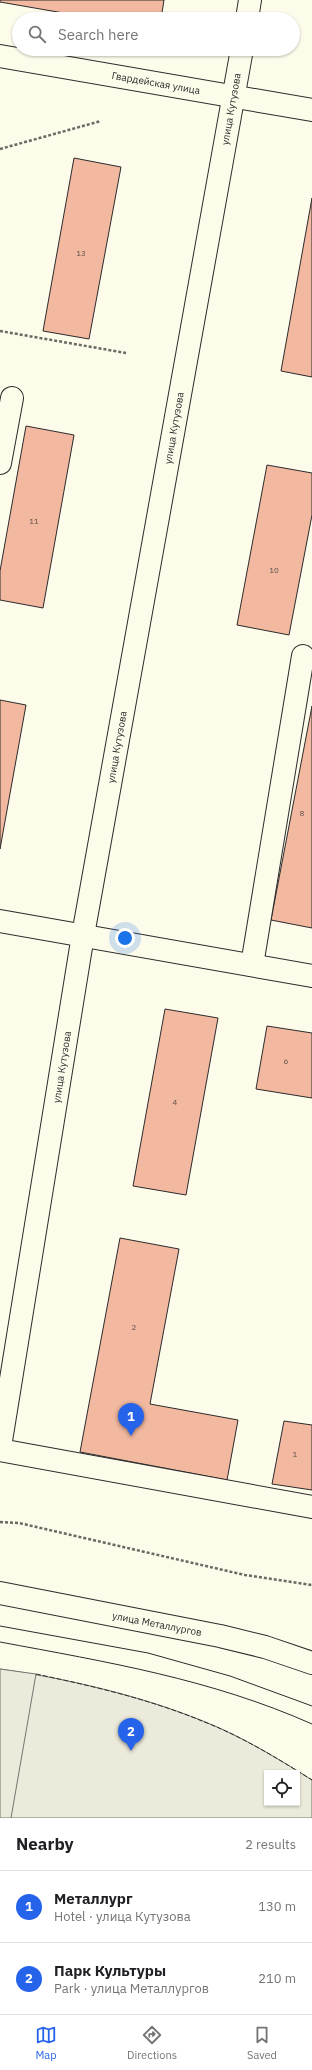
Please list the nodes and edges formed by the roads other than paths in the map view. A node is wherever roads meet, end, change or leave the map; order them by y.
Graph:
1 (250, 0) edge
2 (248, 12) edge
3 (0, 56) edge
4 (241, 56) edge
5 (234, 97) junction
6 (312, 110) edge
7 (12, 398) dead end
8 (0, 462) edge
9 (303, 656) dead end
10 (0, 921) edge
11 (83, 935) junction
12 (252, 965) junction
13 (312, 976) edge
14 (0, 1447) edge
15 (0, 1450) edge
16 (312, 1507) edge
17 (0, 1593) edge
18 (312, 1663) edge

1 - 2 street
3 - 5 street, Гвардейская улица
4 - 5 street, улица Кутузова
5 - 6 street, Гвардейская улица
5 - 11 street, улица Кутузова
7 - 8 street
9 - 12 street
10 - 11 street
11 - 12 street
11 - 14 street, улица Кутузова
12 - 13 street
15 - 16 street
17 - 18 street, улица Металлургов

